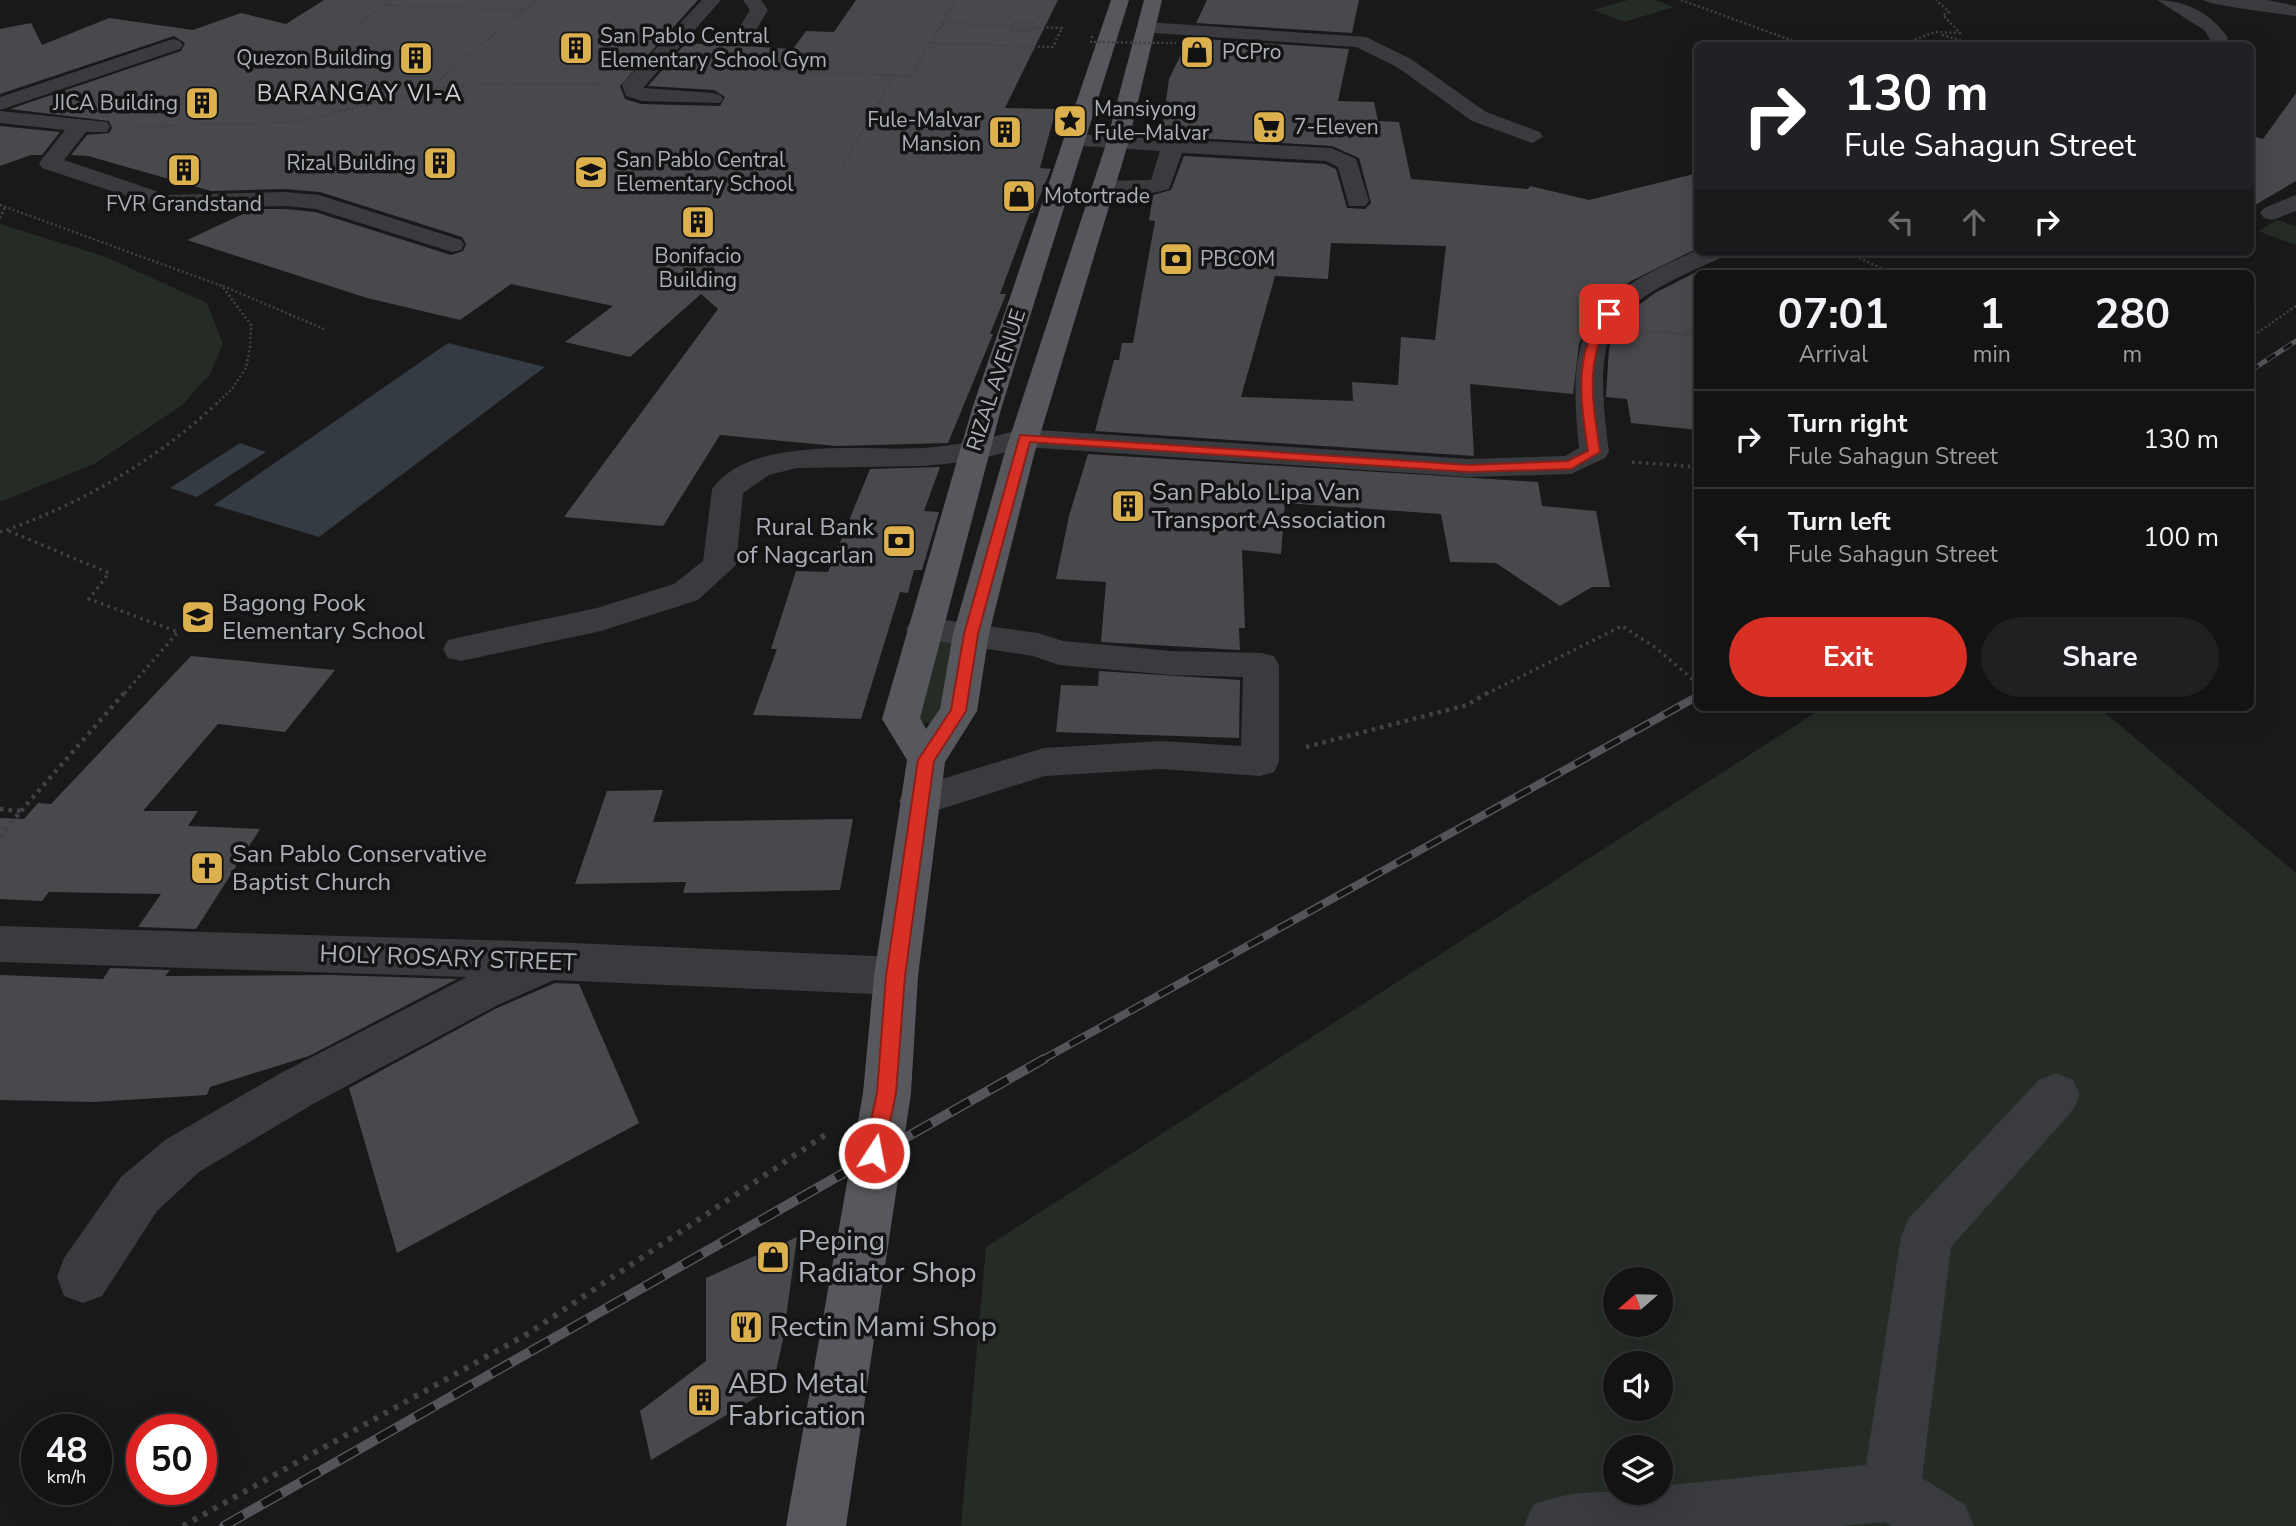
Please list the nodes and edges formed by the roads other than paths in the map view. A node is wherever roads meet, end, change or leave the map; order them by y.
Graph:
1 (712, 0) edge
2 (752, 0) edge
3 (1120, 0) edge
4 (1153, 0) edge
5 (2165, 0) edge
6 (2212, 0) edge
7 (2252, 1) edge
8 (2296, 12) edge
9 (1147, 27) junction
10 (742, 38) dead end
11 (2219, 38) dead end
12 (173, 44) dead end
13 (1099, 74) junction
14 (1136, 76) junction
15 (713, 99) dead end
16 (0, 104) edge
17 (0, 117) edge
18 (79, 127) junction
19 (104, 127) road end
20 (1532, 137) dead end
21 (1077, 141) junction
22 (1117, 144) junction
23 (1173, 145) junction
24 (1104, 186) junction
25 (1357, 201) dead end
26 (2296, 202) edge
27 (1052, 214) junction
28 (2272, 214) dead end
29 (1092, 216) junction
30 (452, 245) dead end
31 (1704, 256) edge
32 (1020, 304) junction
33 (1066, 307) junction
34 (1024, 438) junction
35 (973, 452) junction
36 (923, 629) junction
37 (971, 634) junction
38 (461, 649) dead end
39 (926, 760) junction
40 (919, 801) junction
41 (0, 944) edge
42 (550, 961) junction
43 (896, 976) junction
44 (2056, 1095) dead end
45 (83, 1277) dead end
46 (1891, 1492) junction
47 (1716, 1518) edge
48 (816, 1526) edge
49 (1554, 1526) edge
50 (1944, 1526) edge

1 - 15 street
2 - 10 street
3 - 13 main road, RIZAL AVENUE
4 - 9 main road, RIZAL AVENUE
5 - 11 street
6 - 7 street
7 - 8 street
9 - 14 main road, RIZAL AVENUE
9 - 20 street
12 - 16 street
13 - 14 main road
13 - 21 main road, RIZAL AVENUE
14 - 22 main road, RIZAL AVENUE
17 - 18 street
18 - 19 street
18 - 30 street
21 - 22 street
21 - 27 main road, RIZAL AVENUE
22 - 23 street
22 - 24 main road, RIZAL AVENUE
23 - 24 street
23 - 25 street
24 - 29 main road, RIZAL AVENUE
26 - 28 street
27 - 29 main road
27 - 32 main road, RIZAL AVENUE
29 - 33 main road, RIZAL AVENUE
31 - 34 street
32 - 33 main road
32 - 35 main road, RIZAL AVENUE
33 - 34 main road, RIZAL AVENUE
34 - 35 street
34 - 37 main road, RIZAL AVENUE
35 - 36 main road, RIZAL AVENUE
35 - 38 street
36 - 37 street
36 - 39 main road, RIZAL AVENUE
37 - 39 main road, RIZAL AVENUE
37 - 40 street
39 - 40 main road, RIZAL AVENUE
40 - 43 main road, RIZAL AVENUE
41 - 42 street, HOLY ROSARY STREET
42 - 43 street, HOLY ROSARY STREET
42 - 45 street
43 - 48 main road, RIZAL AVENUE
44 - 46 street
46 - 47 street
46 - 50 street
47 - 49 street

